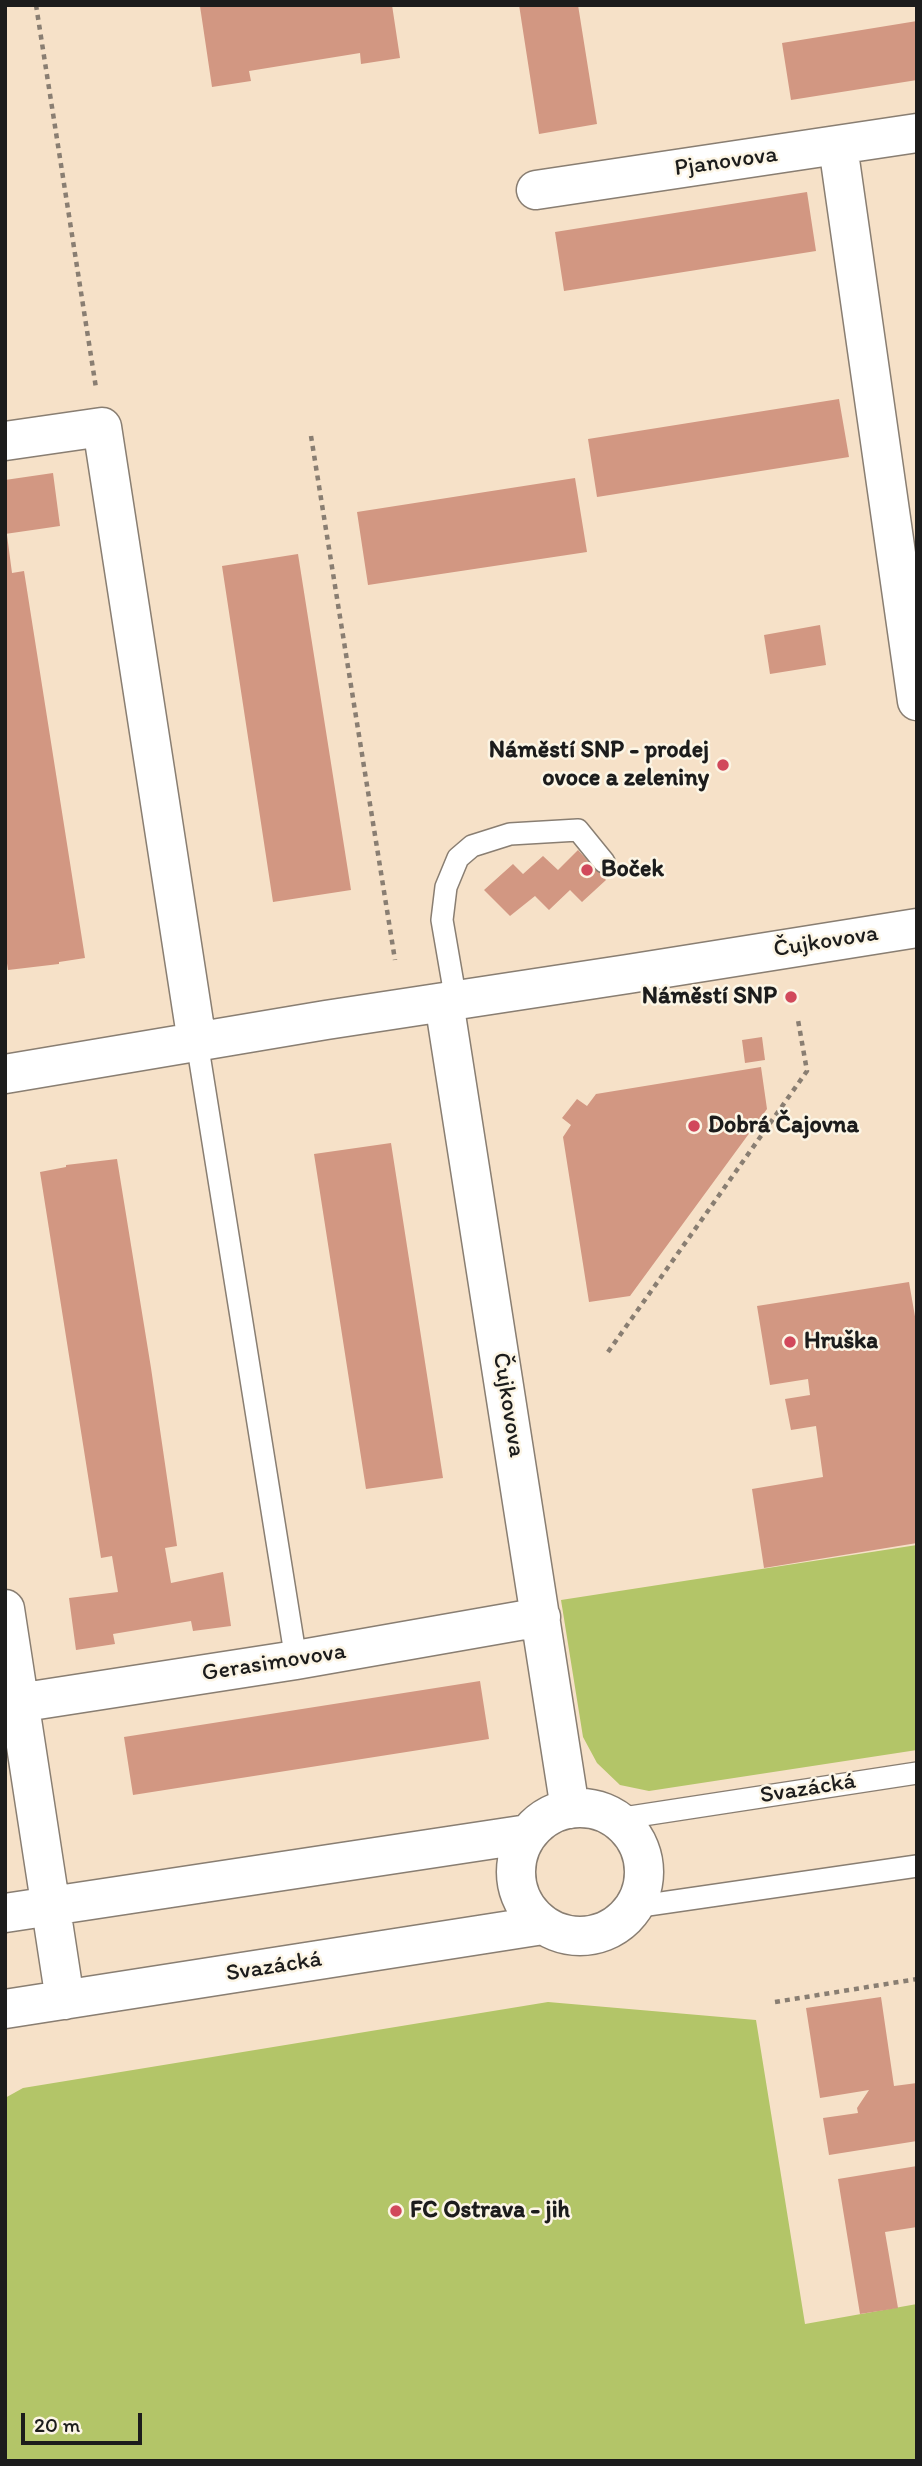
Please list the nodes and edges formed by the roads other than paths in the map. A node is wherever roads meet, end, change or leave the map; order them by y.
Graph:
1 (917, 133) edge
2 (838, 146) junction
3 (536, 190) dead end
4 (5, 441) edge
5 (917, 701) edge
6 (604, 862) dead end
7 (917, 928) edge
8 (450, 1001) junction
9 (197, 1042) junction
10 (5, 1074) edge
11 (5, 1609) edge
12 (541, 1617) junction
13 (296, 1660) junction
14 (12, 1704) edge
15 (917, 1773) edge
16 (570, 1809) junction
17 (617, 1819) junction
18 (528, 1834) junction
19 (917, 1866) edge
20 (50, 1906) junction
21 (634, 1908) junction
22 (5, 1913) edge
23 (543, 1925) junction
24 (65, 2000) junction
25 (5, 2009) edge

1 - 2 street, Pjanovova
2 - 3 street, Pjanovova
2 - 5 street
4 - 9 street
6 - 8 lane
7 - 8 street, Čujkovova
8 - 9 street, Čujkovova
8 - 12 street, Čujkovova
9 - 10 street, Čujkovova
9 - 13 lane
11 - 14 street
12 - 13 street, Gerasimovova
12 - 16 street, Čujkovova
13 - 14 street, Gerasimovova
14 - 20 street
15 - 17 lane, Svazácká
16 - 17 street
16 - 18 street
17 - 21 street
18 - 20 street
18 - 23 street
19 - 21 lane
20 - 22 street
20 - 24 street
21 - 23 street
23 - 24 street, Svazácká
24 - 25 street, Svazácká

